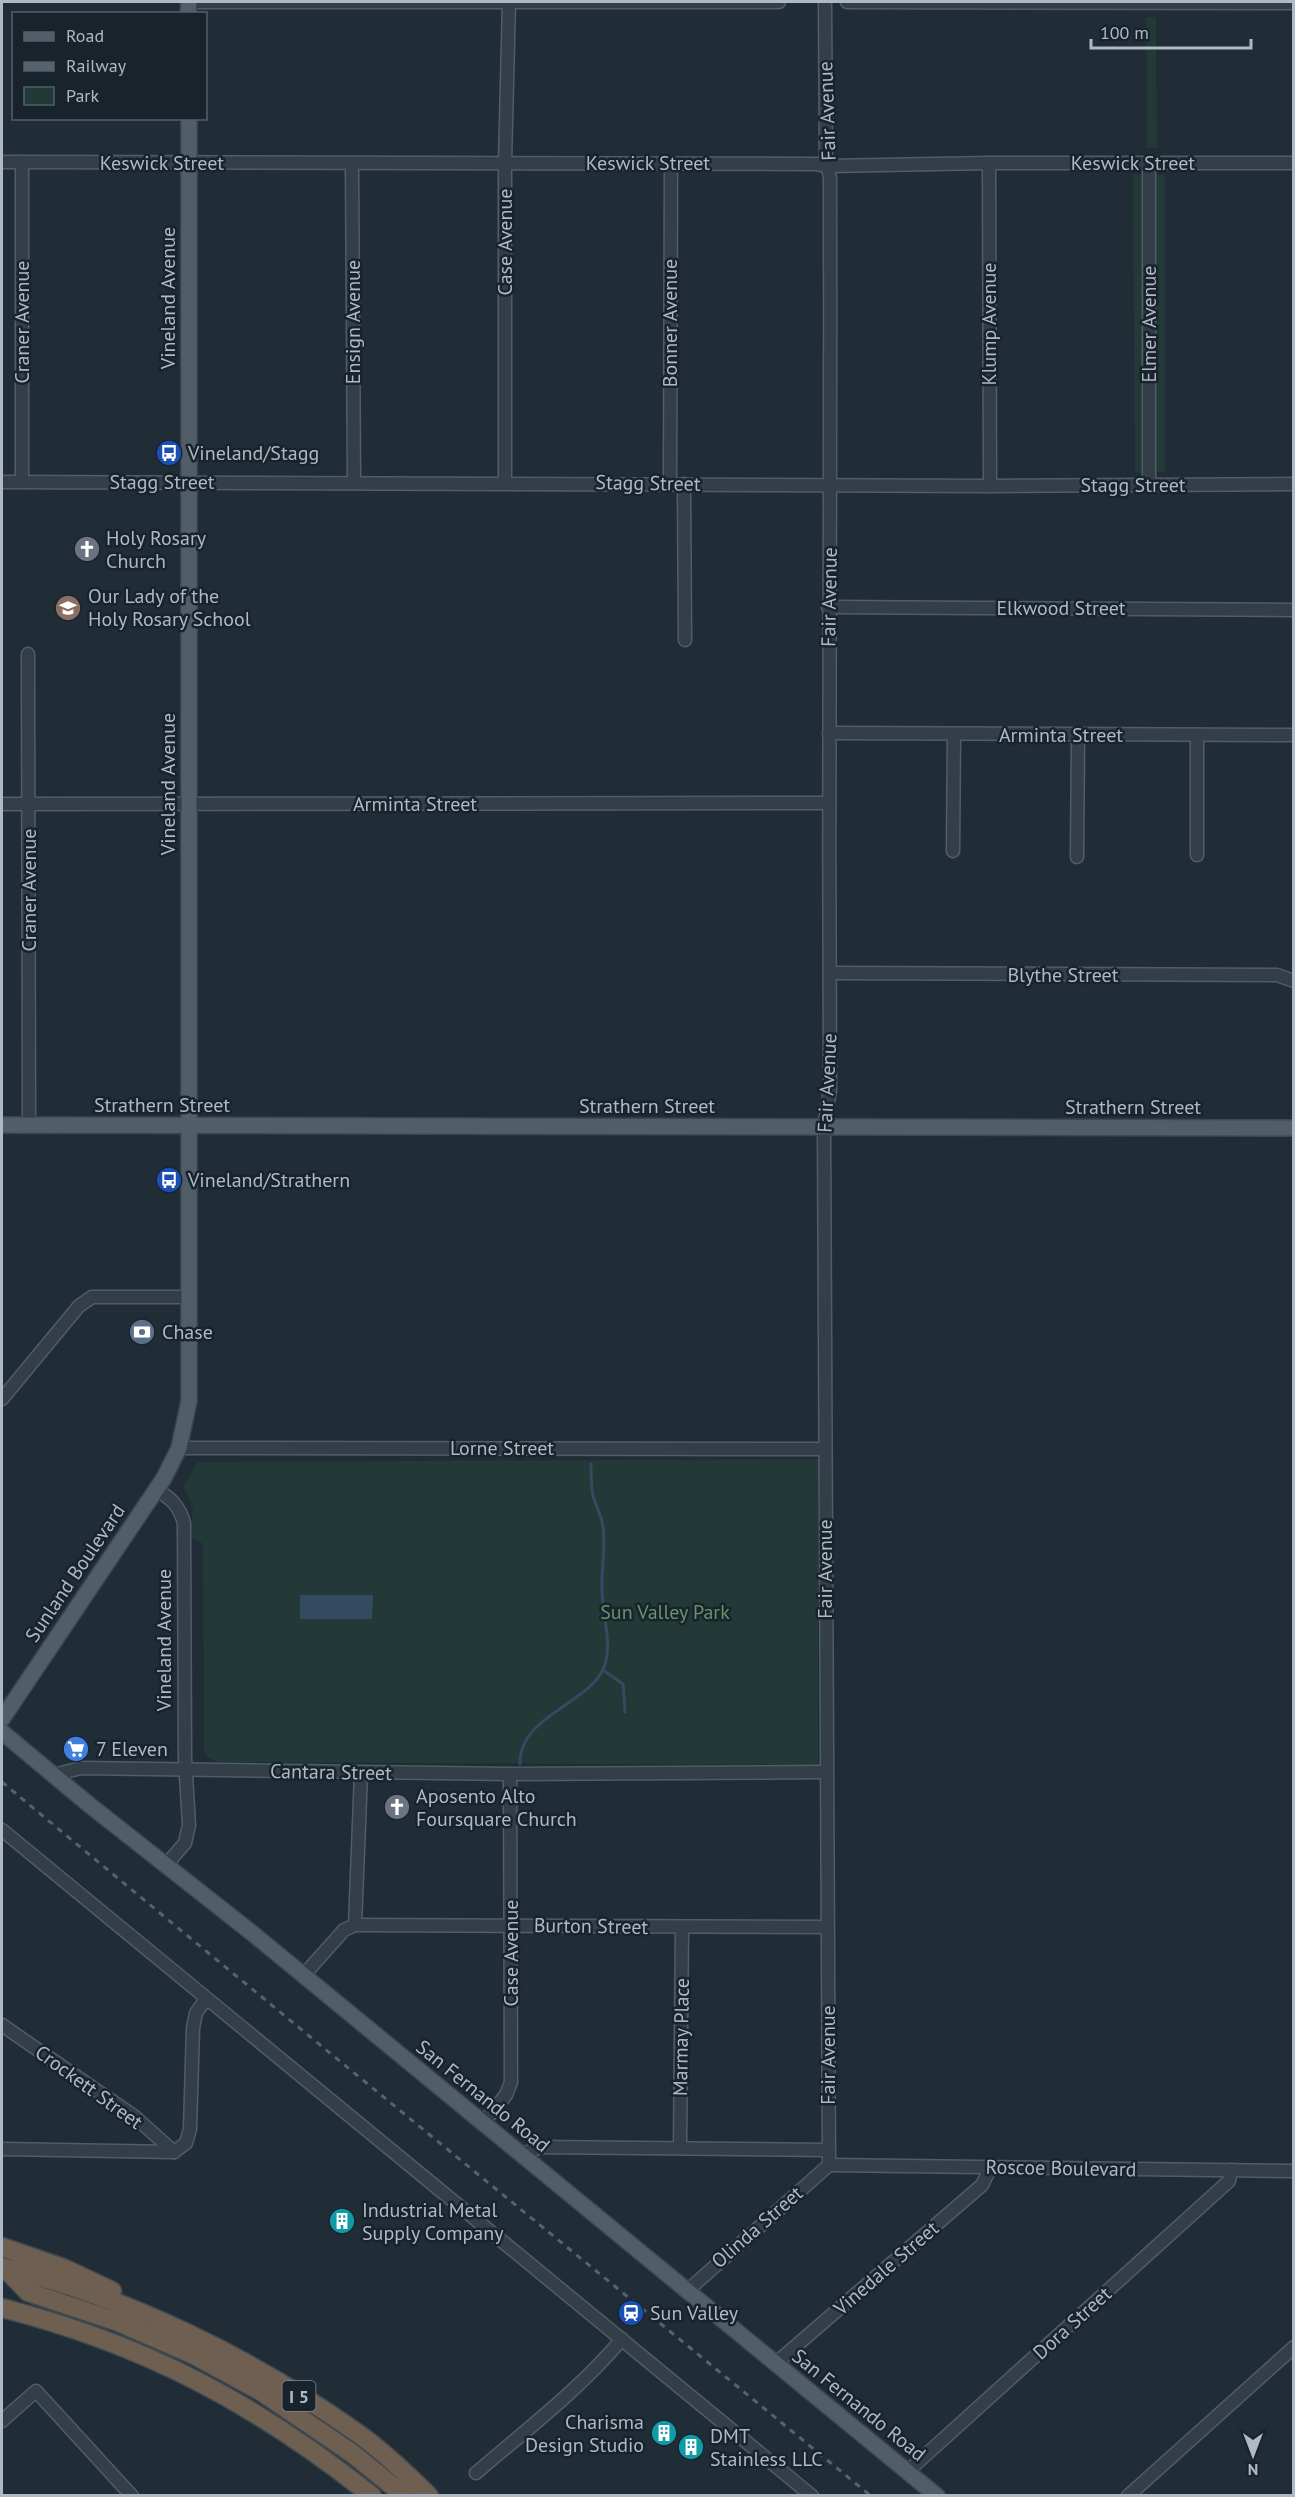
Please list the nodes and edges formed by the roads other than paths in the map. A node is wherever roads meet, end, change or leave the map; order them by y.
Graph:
1 (189, 2) edge
2 (509, 2) edge
3 (779, 2) edge
4 (825, 2) edge
5 (847, 2) edge
6 (1293, 3) edge
7 (189, 120) edge
8 (2, 162) edge
9 (22, 162) junction
10 (189, 162) junction
11 (352, 163) junction
12 (505, 163) junction
13 (670, 163) junction
14 (988, 163) junction
15 (1149, 163) junction
16 (1293, 163) edge
17 (828, 166) junction
18 (22, 481) junction
19 (2, 482) edge
20 (189, 482) junction
21 (354, 482) junction
22 (505, 482) junction
23 (670, 484) junction
24 (684, 484) junction
25 (1293, 484) edge
26 (831, 485) junction
27 (1149, 485) junction
28 (990, 486) junction
29 (828, 607) junction
30 (1293, 610) edge
31 (685, 640) dead end
32 (28, 654) dead end
33 (829, 733) junction
34 (954, 734) junction
35 (1197, 735) junction
36 (1293, 735) edge
37 (1078, 736) junction
38 (29, 803) junction
39 (829, 803) junction
40 (2, 804) edge
41 (189, 804) junction
42 (953, 851) dead end
43 (1197, 855) dead end
44 (1077, 857) dead end
45 (830, 974) junction
46 (1293, 981) edge
47 (2, 1125) edge
48 (28, 1125) junction
49 (190, 1127) junction
50 (824, 1128) junction
51 (1293, 1128) edge
52 (189, 1297) junction
53 (2, 1399) edge
54 (179, 1448) junction
55 (824, 1449) junction
56 (157, 1490) junction
57 (2, 1719) edge
58 (2, 1732) edge
59 (187, 1768) junction
60 (825, 1772) junction
61 (361, 1773) junction
62 (53, 1774) junction
63 (510, 1774) junction
64 (2, 1830) edge
65 (166, 1865) junction
66 (355, 1925) junction
67 (511, 1926) junction
68 (682, 1927) junction
69 (827, 1927) junction
70 (303, 1976) junction
71 (206, 2000) junction
72 (2, 2025) edge
73 (483, 2123) junction
74 (680, 2148) junction
75 (2, 2149) edge
76 (828, 2150) junction
77 (174, 2152) junction
78 (521, 2155) junction
79 (829, 2165) junction
80 (991, 2167) junction
81 (1231, 2170) junction
82 (1293, 2171) edge
83 (2, 2247) edge
84 (3, 2267) edge
85 (687, 2291) junction
86 (2, 2308) edge
87 (2, 2316) edge
88 (155, 2318) junction
89 (65, 2325) junction
90 (622, 2339) junction
91 (1293, 2347) edge
92 (775, 2364) junction
93 (2, 2421) edge
94 (908, 2471) junction
95 (476, 2473) dead end
96 (132, 2496) edge
97 (372, 2496) edge
98 (392, 2496) edge
99 (405, 2496) edge
100 (429, 2496) edge
101 (812, 2496) edge
102 (936, 2496) edge
103 (1128, 2496) edge

1 - 2 street
2 - 3 street
2 - 12 street, Case Avenue
4 - 17 street, Fair Avenue
5 - 6 street
7 - 10 main road, Vineland Avenue
8 - 9 street, Keswick Street
9 - 10 street, Keswick Street
9 - 18 street, Craner Avenue
10 - 11 street, Keswick Street
10 - 20 main road, Vineland Avenue
11 - 12 street, Keswick Street
11 - 21 street, Ensign Avenue
12 - 13 street, Keswick Street
12 - 22 street, Case Avenue
13 - 17 street, Keswick Street
13 - 23 street, Bonner Avenue
14 - 15 street, Keswick Street
14 - 17 street, Keswick Street
14 - 28 street, Klump Avenue
15 - 16 street, Keswick Street
15 - 27 street, Elmer Avenue
17 - 26 street, Fair Avenue
18 - 19 street, Stagg Street
18 - 20 street, Stagg Street
20 - 21 street, Stagg Street
20 - 41 main road, Vineland Avenue
21 - 22 street, Stagg Street
22 - 23 street, Stagg Street
23 - 24 street, Stagg Street
24 - 26 street, Stagg Street
24 - 31 street
25 - 27 street, Stagg Street
26 - 28 street, Stagg Street
26 - 29 street, Fair Avenue
27 - 28 street, Stagg Street
29 - 30 street, Elkwood Street
29 - 33 street, Fair Avenue
32 - 38 street, Craner Avenue
33 - 34 street, Arminta Street
33 - 39 street, Fair Avenue
34 - 37 street, Arminta Street
34 - 42 street
35 - 36 street, Arminta Street
35 - 37 street, Arminta Street
35 - 43 street
37 - 44 street
38 - 40 street, Arminta Street
38 - 41 street, Arminta Street
38 - 48 street, Craner Avenue
39 - 41 street, Arminta Street
39 - 45 street, Fair Avenue
41 - 49 main road, Vineland Avenue
45 - 46 street, Blythe Street
45 - 50 street, Fair Avenue
47 - 48 main road, Strathern Street
48 - 49 main road, Strathern Street
49 - 50 main road, Strathern Street
49 - 52 main road, Vineland Avenue
50 - 51 main road, Strathern Street
50 - 55 street, Fair Avenue
52 - 53 street
52 - 54 main road, Vineland Avenue
54 - 55 street, Lorne Street
54 - 56 main road, Sunland Boulevard
55 - 60 street, Fair Avenue
56 - 57 main road, Sunland Boulevard
56 - 59 street, Vineland Avenue
58 - 62 main road, San Fernando Road
59 - 61 street, Cantara Street
59 - 62 street, Cantara Street
59 - 65 street, Vineland Avenue
60 - 63 street, Cantara Street
60 - 69 street, Fair Avenue
61 - 63 street, Cantara Street
61 - 66 street
62 - 65 main road, San Fernando Road
63 - 67 street, Case Avenue
64 - 71 street
65 - 70 main road, San Fernando Road
66 - 67 street, Burton Street
66 - 70 street
67 - 68 street, Burton Street
67 - 73 street, Case Avenue
68 - 69 street, Burton Street
68 - 74 street, Marmay Place
69 - 76 street, Fair Avenue
70 - 73 main road, San Fernando Road
71 - 77 street
71 - 90 street
72 - 77 street, Crockett Street
73 - 78 main road, San Fernando Road
74 - 76 street
74 - 78 street
75 - 77 street
76 - 79 street, Fair Avenue
78 - 85 main road, San Fernando Road
79 - 80 street, Roscoe Boulevard
79 - 85 street, Olinda Street
80 - 81 street, Roscoe Boulevard
80 - 92 street, Vinedale Street
81 - 82 street, Roscoe Boulevard
81 - 94 street, Dora Street
83 - 88 highway
84 - 88 highway, I 5
84 - 99 highway
85 - 92 main road, San Fernando Road
86 - 89 highway, I 5
87 - 89 highway
88 - 100 highway, I 5
89 - 97 highway, I 5
89 - 98 highway
90 - 95 street
90 - 101 street
91 - 103 street
92 - 94 main road, San Fernando Road
93 - 96 street
94 - 102 main road, San Fernando Road

